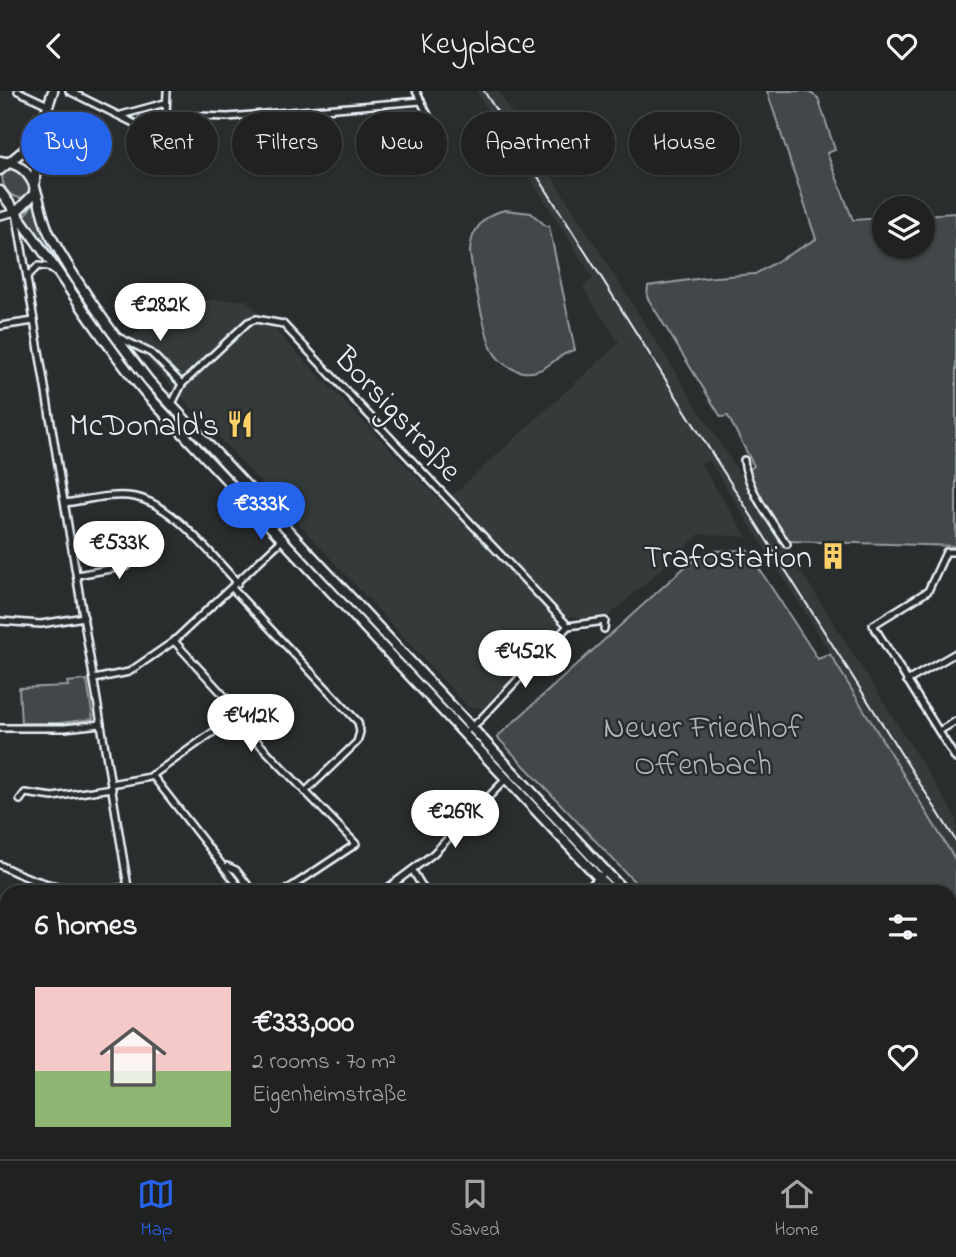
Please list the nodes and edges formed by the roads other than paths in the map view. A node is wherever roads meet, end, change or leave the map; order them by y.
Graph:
1 (18, 91) edge
2 (53, 91) edge
3 (69, 91) edge
4 (167, 91) edge
5 (416, 91) edge
6 (421, 101) junction
7 (165, 103) junction
8 (48, 105) junction
9 (46, 112) edge
10 (166, 112) edge
11 (426, 112) edge
12 (120, 116) junction
13 (218, 117) edge
14 (126, 119) edge
15 (21, 152) edge
16 (5, 162) edge
17 (0, 170) edge
18 (35, 175) edge
19 (36, 189) junction
20 (0, 191) edge
21 (16, 212) junction
22 (0, 216) edge
23 (62, 276) junction
24 (27, 277) junction
25 (34, 321) junction
26 (0, 326) edge
27 (114, 335) junction
28 (182, 384) junction
29 (171, 406) junction
30 (744, 460) dead end
31 (65, 503) junction
32 (283, 539) junction
33 (787, 544) dead end
34 (956, 552) edge
35 (125, 557) dead end
36 (77, 575) junction
37 (238, 583) junction
38 (232, 588) junction
39 (83, 618) junction
40 (0, 621) edge
41 (568, 626) junction
42 (604, 629) dead end
43 (174, 641) junction
44 (956, 653) edge
45 (94, 679) junction
46 (907, 681) junction
47 (240, 713) junction
48 (956, 721) edge
49 (101, 724) junction
50 (472, 726) junction
51 (0, 728) edge
52 (939, 731) junction
53 (464, 733) junction
54 (956, 759) edge
55 (152, 775) junction
56 (506, 779) junction
57 (112, 786) junction
58 (306, 792) junction
59 (20, 800) dead end
60 (0, 865) edge
61 (225, 866) junction
62 (413, 871) junction
63 (606, 871) junction
64 (599, 878) junction
65 (50, 885) edge
66 (128, 885) edge
67 (238, 885) edge
68 (248, 885) edge
69 (294, 885) edge
70 (393, 885) edge
71 (421, 885) edge
72 (592, 885) edge
73 (605, 885) edge
74 (609, 885) edge

1 - 8 street
2 - 8 main road
3 - 12 street
4 - 7 street
5 - 6 street
6 - 11 street
6 - 13 street
7 - 10 street
7 - 12 street
8 - 9 main road
12 - 14 street
15 - 16 main road
16 - 17 main road
16 - 19 main road
18 - 19 main road
19 - 21 main road
19 - 27 main road
20 - 21 main road
21 - 22 street
21 - 23 main road
21 - 24 street
23 - 24 street
23 - 32 main road
24 - 25 street
25 - 26 street
25 - 31 street
27 - 28 street
27 - 29 main road
28 - 29 street, Borsigstraße
28 - 41 street, Borsigstraße
29 - 50 main road
30 - 33 street
31 - 36 street
31 - 37 street
32 - 37 street
32 - 53 main road
34 - 46 street
35 - 36 street
36 - 39 street
37 - 38 street
38 - 43 street
38 - 58 street
39 - 40 street
39 - 45 street
41 - 42 street
41 - 50 street
43 - 45 street
43 - 47 street
44 - 46 street
45 - 49 street
46 - 52 street
47 - 55 street
47 - 58 street
48 - 52 street
49 - 51 street
49 - 57 street
50 - 53 street
50 - 63 main road
52 - 54 street
53 - 56 main road
55 - 57 street
55 - 61 street
56 - 62 street
56 - 64 main road
57 - 59 street
57 - 66 street
58 - 69 street
60 - 65 street
61 - 67 street
61 - 68 street
62 - 70 street
62 - 71 street
63 - 64 street
63 - 74 main road
64 - 72 street
64 - 73 main road

